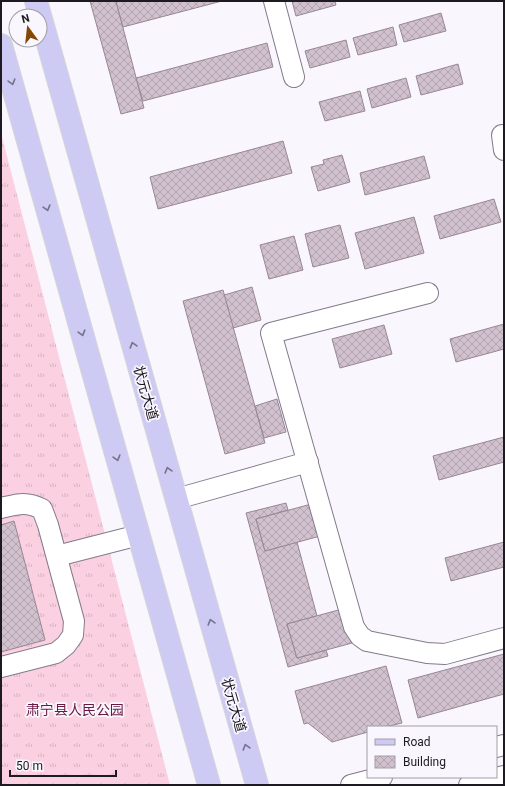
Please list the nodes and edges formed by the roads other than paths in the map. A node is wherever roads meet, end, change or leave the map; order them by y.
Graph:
1 (36, 1) edge
2 (274, 1) edge
3 (1, 45) edge
4 (294, 77) dead end
5 (504, 135) edge
6 (504, 150) edge
7 (428, 293) dead end
8 (308, 462) junction
9 (176, 499) junction
10 (1, 508) edge
11 (139, 535) junction
12 (57, 556) junction
13 (504, 638) edge
14 (1, 667) edge
15 (378, 778) edge
16 (496, 778) edge
17 (209, 785) edge
18 (256, 785) edge
19 (351, 785) edge
20 (469, 785) edge

9 -> 1 main road, 状元大道
2 - 4 street
3 -> 11 main road
5 - 6 street
7 - 8 street
8 - 9 street
8 - 13 street
18 -> 9 main road, 状元大道
10 - 12 street
11 - 12 street
11 - 17 main road
12 - 14 street
15 - 19 street
16 - 20 street

